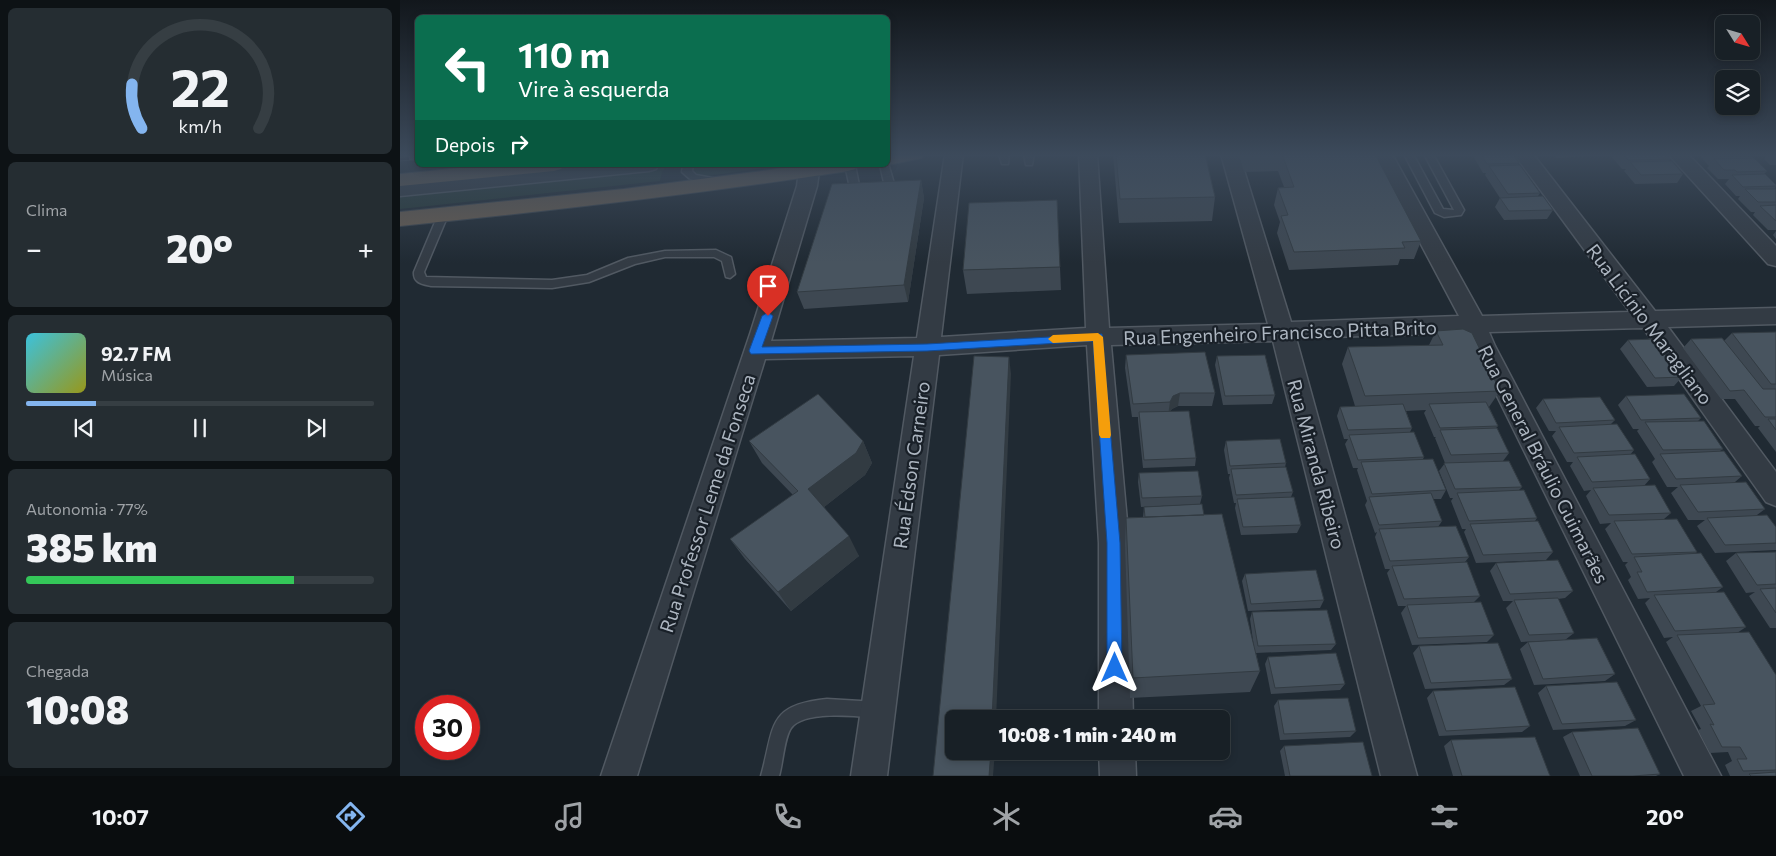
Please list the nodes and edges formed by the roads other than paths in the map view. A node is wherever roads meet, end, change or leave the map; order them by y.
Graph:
1 (667, 190) edge
2 (806, 190) edge
3 (852, 190) edge
4 (949, 190) edge
5 (1090, 190) edge
6 (1241, 190) edge
7 (1402, 190) edge
8 (1428, 190) edge
9 (1448, 190) edge
10 (1550, 190) edge
11 (1711, 190) edge
12 (837, 193) edge
13 (443, 215) junction
14 (400, 219) edge
15 (1776, 259) edge
16 (730, 274) dead end
17 (1776, 316) edge
18 (1649, 319) junction
19 (1475, 325) junction
20 (1282, 331) junction
21 (1098, 337) junction
22 (927, 348) junction
23 (755, 351) junction
24 (1776, 494) edge
25 (877, 710) junction
26 (1116, 710) edge
27 (1117, 760) edge
28 (619, 776) edge
29 (770, 776) edge
30 (869, 776) edge
31 (1118, 776) edge
32 (1399, 776) edge
33 (1703, 776) edge

1 - 13 highway
2 - 23 street, Rua Professor Leme da Fonseca
3 - 12 lane
4 - 22 street, Rua Édson Carneiro
5 - 21 street
6 - 20 street, Rua Miranda Ribeiro
7 - 19 street, Rua General Bráulio Guimarães
8 - 9 lane
10 - 18 street, Rua Licínio Maragliano
11 - 15 street
13 - 14 highway
13 - 16 lane
17 - 18 street, Rua Engenheiro Francisco Pitta Brito
18 - 19 street, Rua Engenheiro Francisco Pitta Brito
18 - 24 street, Rua Licínio Maragliano
19 - 20 street, Rua Engenheiro Francisco Pitta Brito
19 - 33 street, Rua General Bráulio Guimarães
20 - 21 street, Rua Engenheiro Francisco Pitta Brito
20 - 32 street, Rua Miranda Ribeiro
21 - 22 street, Rua Engenheiro Francisco Pitta Brito
21 - 26 street
22 - 23 street, Rua Engenheiro Francisco Pitta Brito
22 - 25 street, Rua Édson Carneiro
23 - 28 street, Rua Professor Leme da Fonseca
25 - 29 lane
25 - 30 street, Rua Édson Carneiro
27 - 31 street

